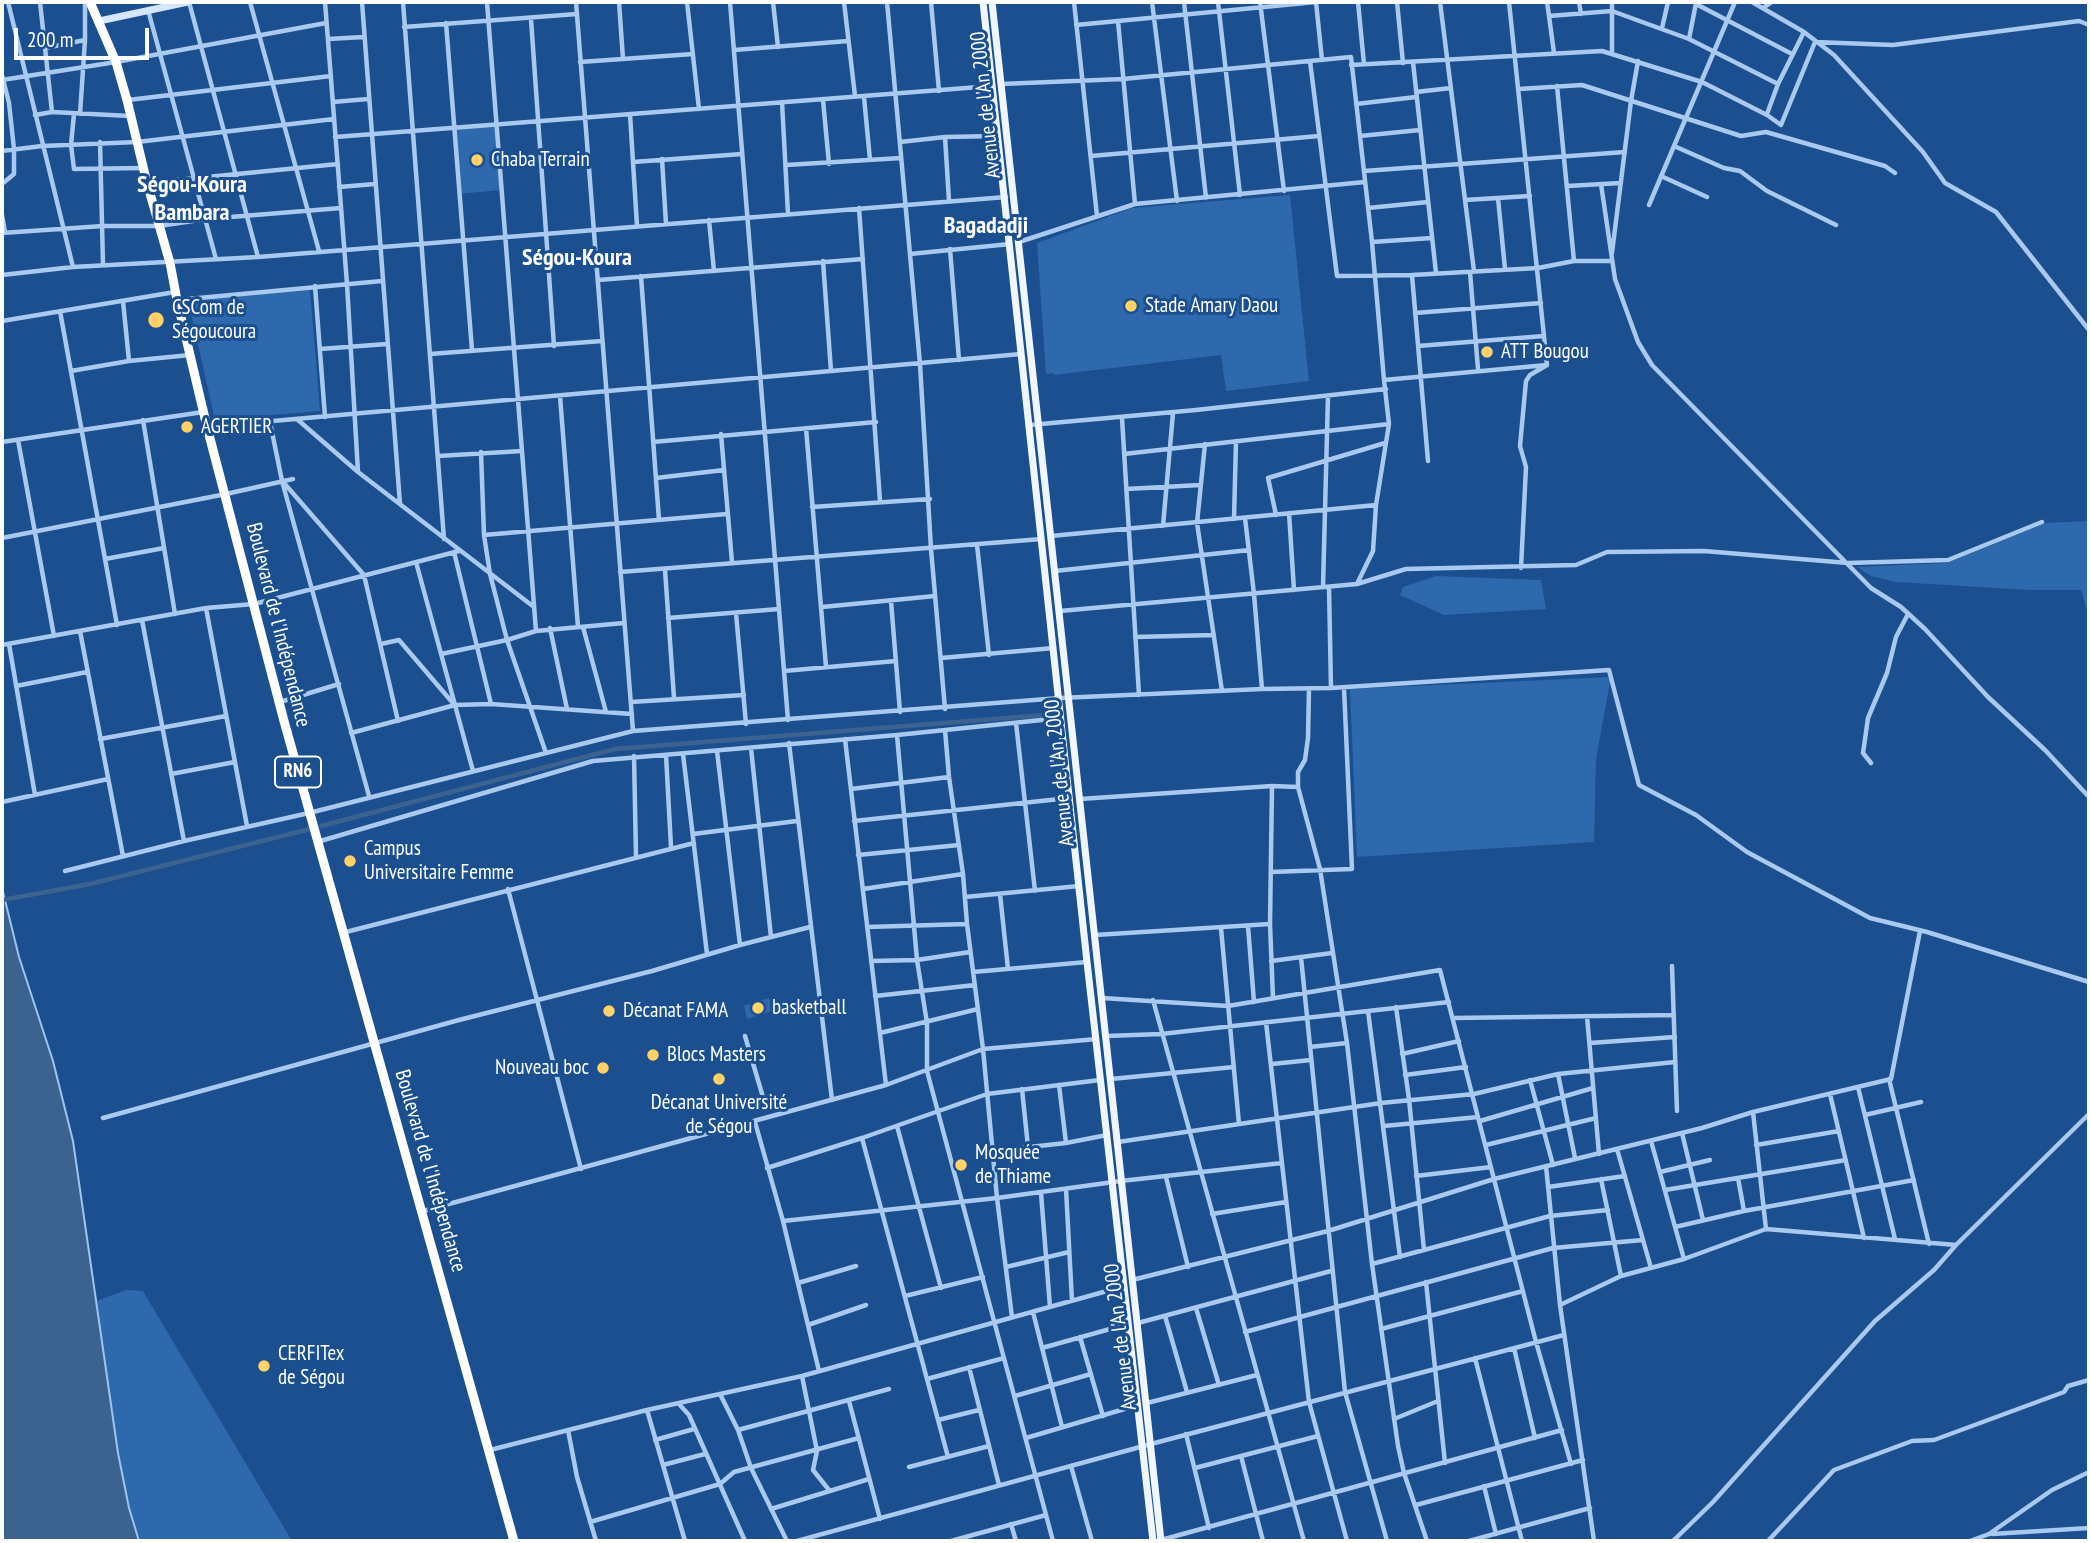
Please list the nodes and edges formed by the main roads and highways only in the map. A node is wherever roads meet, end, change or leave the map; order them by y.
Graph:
1 (87, 2) edge
2 (983, 2) edge
3 (992, 2) edge
4 (1014, 243) junction
5 (1034, 425) junction
6 (1117, 1182) junction
7 (1142, 1404) junction
8 (514, 1541) edge
9 (1158, 1541) edge

1 - 8 highway, Boulevard de l'Indépendance / RN6
2 - 4 main road, Avenue de l'An 2000
3 - 4 main road, Avenue de l'An 2000
4 - 5 main road, Avenue de l'An 2000
4 - 5 main road, Avenue de l'An 2000
5 - 6 main road, Avenue de l'An 2000
5 - 6 main road, Avenue de l'An 2000
6 - 7 main road, Avenue de l'An 2000
6 - 7 main road, Avenue de l'An 2000
7 - 9 main road, Avenue de l'An 2000

